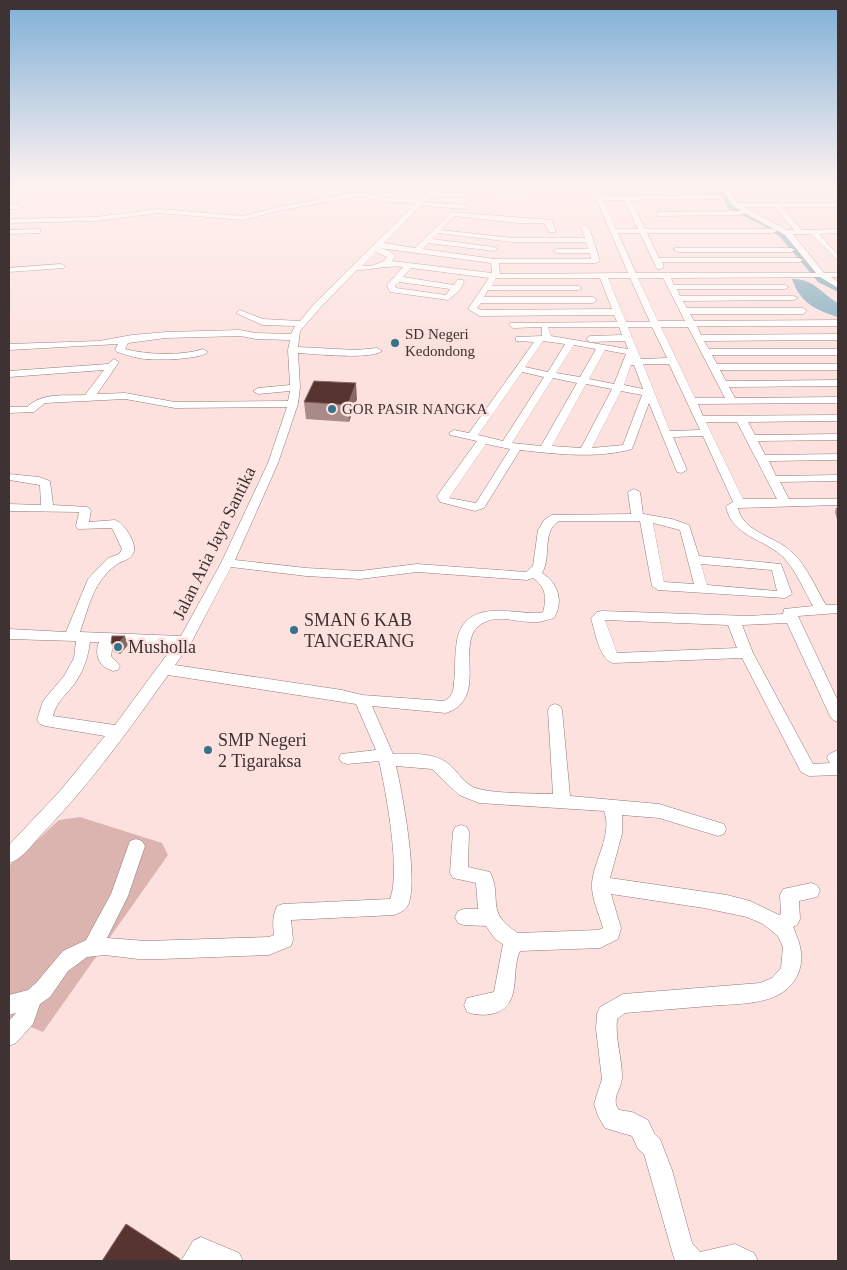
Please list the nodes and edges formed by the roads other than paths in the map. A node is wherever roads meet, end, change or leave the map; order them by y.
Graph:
1 (379, 243) edge
2 (424, 243) edge
3 (448, 243) edge
4 (497, 243) edge
5 (517, 243) edge
6 (548, 243) edge
7 (590, 243) edge
8 (619, 243) edge
9 (648, 243) edge
10 (674, 243) edge
11 (786, 243) edge
12 (794, 243) edge
13 (824, 243) edge
14 (375, 247) junction
15 (494, 248) junction
16 (526, 250) junction
17 (678, 250) junction
18 (791, 250) junction
19 (830, 250) junction
20 (838, 250) edge
21 (557, 251) dead end
22 (593, 251) junction
23 (415, 254) junction
24 (838, 259) edge
25 (491, 260) junction
26 (656, 260) junction
27 (683, 260) junction
28 (799, 260) junction
29 (388, 261) junction
30 (61, 266) dead end
31 (410, 266) junction
32 (356, 268) junction
33 (9, 270) edge
34 (441, 270) junction
35 (815, 273) junction
36 (838, 273) edge
37 (495, 274) junction
38 (632, 274) junction
39 (663, 274) junction
40 (776, 275) junction
41 (574, 276) junction
42 (603, 276) junction
43 (397, 279) junction
44 (429, 284) junction
45 (838, 286) edge
46 (671, 287) junction
47 (785, 287) junction
48 (486, 288) junction
49 (578, 288) junction
50 (794, 298) junction
51 (677, 299) junction
52 (478, 300) junction
53 (582, 300) junction
54 (593, 300) dead end
55 (684, 311) junction
56 (803, 311) junction
57 (519, 312) junction
58 (617, 312) junction
59 (240, 313) dead end
60 (838, 323) edge
61 (301, 324) junction
62 (690, 324) junction
63 (813, 324) junction
64 (544, 325) junction
65 (621, 325) junction
66 (656, 325) junction
67 (295, 337) junction
68 (796, 337) junction
69 (838, 337) edge
70 (547, 338) junction
71 (627, 338) junction
72 (698, 338) junction
73 (519, 339) dead end
74 (570, 342) junction
75 (122, 345) junction
76 (9, 347) edge
77 (602, 347) junction
78 (293, 350) junction
79 (377, 351) dead end
80 (203, 352) dead end
81 (632, 352) junction
82 (705, 352) junction
83 (805, 352) junction
84 (838, 352) edge
85 (673, 361) junction
86 (632, 362) junction
87 (111, 367) junction
88 (713, 367) junction
89 (838, 367) edge
90 (518, 369) junction
91 (9, 374) edge
92 (550, 375) junction
93 (583, 381) junction
94 (838, 382) edge
95 (295, 383) junction
96 (270, 384) dead end
97 (722, 384) junction
98 (618, 387) junction
99 (258, 391) dead end
100 (649, 393) junction
101 (88, 398) junction
102 (731, 400) junction
103 (835, 400) edge
104 (691, 401) junction
105 (293, 404) junction
106 (9, 410) edge
107 (838, 410) edge
108 (838, 418) edge
109 (700, 419) junction
110 (741, 419) junction
111 (454, 433) dead end
112 (706, 433) junction
113 (666, 434) junction
114 (838, 437) edge
115 (477, 438) junction
116 (751, 438) junction
117 (512, 446) junction
118 (545, 449) junction
119 (585, 450) junction
120 (838, 457) edge
121 (762, 458) junction
122 (681, 470) dead end
123 (9, 478) edge
124 (838, 478) edge
125 (772, 479) junction
126 (634, 492) dead end
127 (838, 502) edge
128 (739, 503) junction
129 (785, 503) junction
130 (9, 508) edge
131 (47, 508) junction
132 (642, 518) junction
133 (694, 559) junction
134 (227, 562) junction
135 (534, 574) junction
136 (702, 588) junction
137 (833, 612) edge
138 (790, 618) junction
139 (733, 620) junction
140 (9, 634) edge
141 (77, 637) junction
142 (108, 638) junction
143 (185, 642) junction
144 (746, 653) junction
145 (114, 666) dead end
146 (164, 669) junction
147 (362, 700) junction
148 (555, 710) dead end
149 (838, 716) edge
150 (118, 731) junction
151 (838, 756) edge
152 (347, 758) dead end
153 (386, 758) junction
154 (838, 764) edge
155 (838, 769) edge
156 (562, 802) junction
157 (612, 807) junction
158 (718, 829) dead end
159 (461, 832) dead end
160 (136, 846) dead end
161 (9, 856) edge
162 (601, 884) junction
163 (811, 891) dead end
164 (464, 917) dead end
165 (491, 918) junction
166 (777, 924) junction
167 (516, 942) junction
168 (92, 947) junction
169 (32, 1000) junction
170 (9, 1005) edge
171 (474, 1005) dead end
172 (9, 1036) edge
173 (193, 1261) edge
174 (231, 1261) edge
175 (692, 1261) edge
176 (707, 1261) edge
177 (746, 1261) edge

1 - 14 street, Jalan Aria Jaya Santika
2 - 23 street
3 - 15 street
4 - 15 street
5 - 16 street
6 - 16 street
7 - 22 street
8 - 38 street
9 - 26 street
10 - 17 street
11 - 18 street
12 - 35 street
13 - 19 street
14 - 23 street
14 - 29 street
14 - 32 street, Jalan Aria Jaya Santika
15 - 25 street
16 - 22 street
16 - 25 street
17 - 18 street
17 - 27 street
18 - 28 street
19 - 20 street
19 - 24 street
21 - 22 street
23 - 25 street
25 - 37 street
26 - 27 street
26 - 39 street
27 - 28 street
28 - 35 street
29 - 31 street
29 - 32 street
29 - 37 street
30 - 33 street
31 - 34 street
31 - 43 street
32 - 61 street, Jalan Aria Jaya Santika
34 - 37 street
34 - 44 street
35 - 36 street
35 - 39 street
35 - 40 street
35 - 45 street
37 - 38 street
37 - 41 street
37 - 48 street
38 - 39 street
38 - 42 street
38 - 66 street
39 - 40 street
39 - 46 street
40 - 47 street
41 - 42 street
41 - 49 street
42 - 58 street
43 - 44 street
43 - 44 street
46 - 47 street
46 - 51 street
47 - 50 street
48 - 49 street
48 - 52 street
49 - 53 street
50 - 51 street
50 - 56 street
51 - 55 street
52 - 53 street
52 - 57 street
53 - 54 street
55 - 56 street
55 - 62 street
56 - 63 street
57 - 58 street
57 - 64 street
58 - 65 street
59 - 61 street
60 - 63 street
61 - 67 street, Jalan Aria Jaya Santika
62 - 63 street
62 - 66 street
62 - 72 street
64 - 65 street
64 - 70 street
65 - 66 street
65 - 71 street
66 - 85 street
67 - 75 street
67 - 78 street, Jalan Aria Jaya Santika
68 - 69 street
68 - 72 street
68 - 83 street
70 - 71 street
70 - 73 street
70 - 74 street
70 - 90 street
71 - 81 street
72 - 82 street
74 - 77 street
74 - 92 street
75 - 76 street
75 - 80 street
75 - 87 street
77 - 81 street
77 - 93 street
78 - 79 street
78 - 95 street, Jalan Aria Jaya Santika
81 - 86 street
82 - 83 street
82 - 88 street
83 - 84 street
85 - 86 street
85 - 104 street
86 - 98 street
86 - 100 street
87 - 91 street
87 - 101 street
88 - 89 street
88 - 97 street
90 - 92 street
90 - 115 street
92 - 93 street
92 - 117 street
93 - 98 street
93 - 118 street
94 - 97 street
95 - 96 street
95 - 99 street
95 - 105 street, Jalan Aria Jaya Santika
97 - 102 street
98 - 100 street
98 - 119 street
100 - 113 street
100 - 119 street
101 - 105 street
101 - 106 street
102 - 103 street
102 - 104 street
103 - 107 street
104 - 109 street
105 - 134 street, Jalan Aria Jaya Santika
108 - 110 street
109 - 110 street
109 - 112 street
110 - 116 street
111 - 115 street
112 - 113 street
112 - 128 street
113 - 122 street
114 - 116 street
115 - 117 street
115 - 117 street
116 - 121 street
117 - 118 street
118 - 119 street
120 - 121 street
121 - 125 street
123 - 131 street
124 - 125 street
125 - 129 street
126 - 132 street
127 - 129 street
128 - 129 street
128 - 137 street
130 - 131 street
131 - 141 street
132 - 133 street
132 - 135 street
132 - 136 street
133 - 136 street
133 - 136 street
134 - 135 street
134 - 143 street, Jalan Aria Jaya Santika
135 - 147 street
137 - 138 street
138 - 139 street
138 - 149 street
139 - 144 street
139 - 144 street
140 - 141 street
141 - 142 street
141 - 150 street
142 - 143 street
142 - 145 street
143 - 146 street, Jalan Aria Jaya Santika
144 - 155 street
146 - 147 street
146 - 150 street, Jalan Aria Jaya Santika
147 - 153 street
148 - 156 street
150 - 161 street, Jalan Aria Jaya Santika
151 - 154 street
152 - 153 street
153 - 156 street
153 - 168 street
156 - 157 street
157 - 158 street
157 - 162 street
159 - 165 street
160 - 168 street
162 - 166 street
162 - 167 street
163 - 166 street
164 - 165 street
165 - 167 street
166 - 175 street
167 - 171 street
168 - 169 street
169 - 170 street
169 - 172 street
173 - 174 street
176 - 177 street

